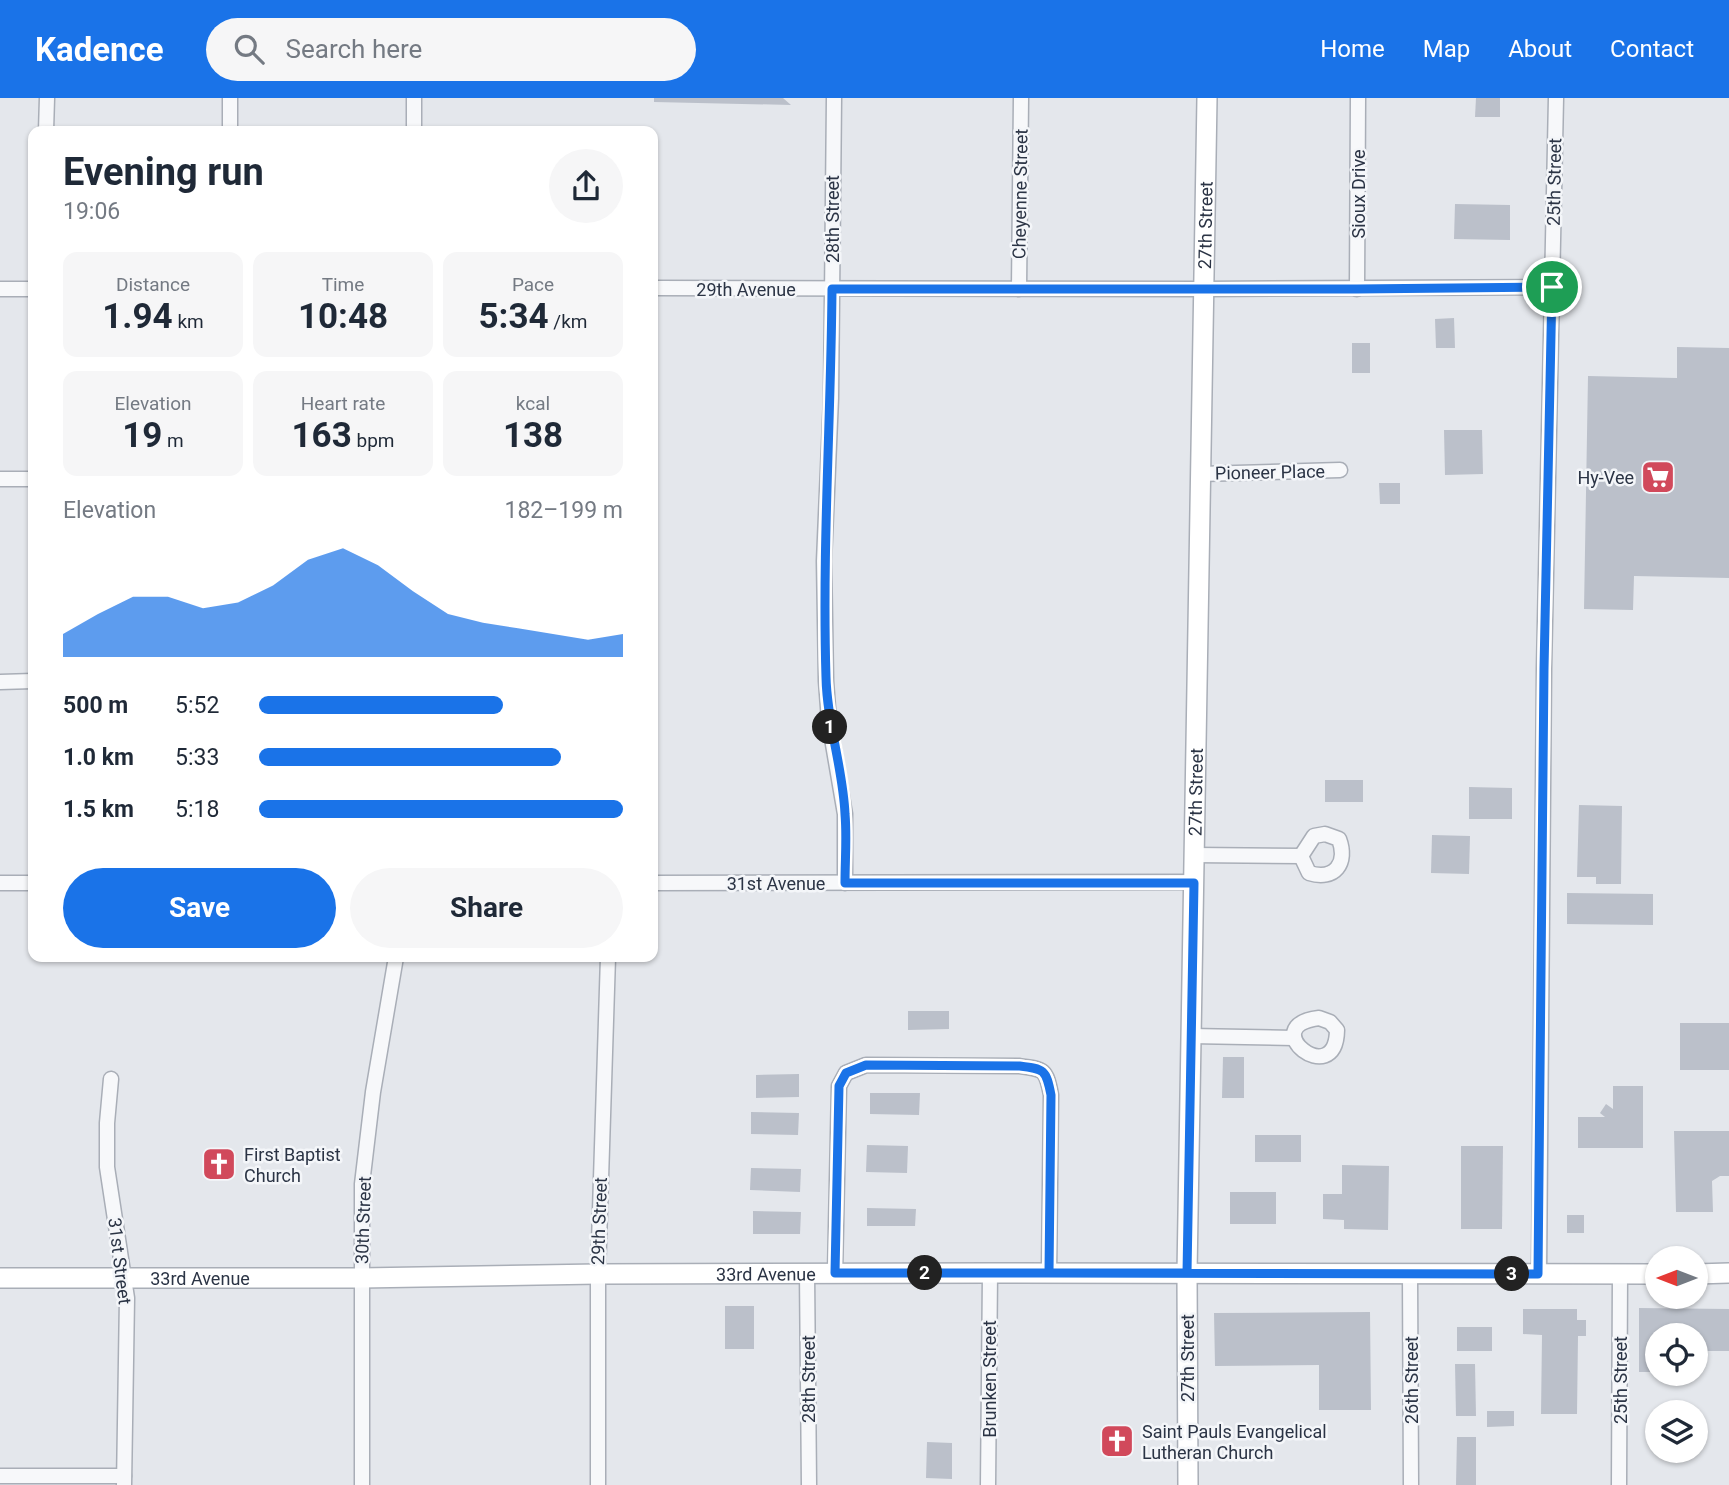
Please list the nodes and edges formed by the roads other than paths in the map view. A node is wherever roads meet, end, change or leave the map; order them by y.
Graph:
1 (47, 98) edge
2 (230, 98) edge
3 (414, 98) edge
4 (834, 98) edge
5 (1021, 98) edge
6 (1207, 98) edge
7 (1358, 98) edge
8 (1556, 98) edge
9 (46, 126) edge
10 (230, 126) edge
11 (414, 126) edge
12 (1552, 287) junction
13 (658, 288) edge
14 (0, 289) edge
15 (28, 289) edge
16 (832, 289) junction
17 (1019, 289) junction
18 (1203, 289) junction
19 (1357, 289) junction
20 (1340, 470) dead end
21 (1200, 474) junction
22 (0, 480) edge
23 (28, 480) edge
24 (28, 681) edge
25 (0, 682) edge
26 (1194, 855) junction
27 (1301, 856) dead end
28 (0, 883) edge
29 (28, 883) edge
30 (658, 883) edge
31 (845, 883) junction
32 (1194, 883) junction
33 (395, 962) edge
34 (608, 962) edge
35 (1191, 1036) junction
36 (1294, 1038) dead end
37 (111, 1079) dead end
38 (807, 1273) junction
39 (835, 1273) junction
40 (990, 1273) junction
41 (1049, 1273) junction
42 (1187, 1273) junction
43 (1729, 1273) edge
44 (598, 1274) junction
45 (1410, 1274) junction
46 (1538, 1274) junction
47 (1620, 1274) junction
48 (1645, 1274) edge
49 (1708, 1274) edge
50 (124, 1277) junction
51 (0, 1278) edge
52 (361, 1278) junction
53 (0, 1476) edge
54 (124, 1480) edge
55 (362, 1485) edge
56 (598, 1485) edge
57 (808, 1485) edge
58 (988, 1485) edge
59 (1188, 1485) edge
60 (1411, 1485) edge
61 (1619, 1485) edge

1 - 9 street
2 - 10 street
3 - 11 street
4 - 16 street, 28th Street
5 - 17 street, Cheyenne Street
6 - 18 main road, 27th Street
7 - 19 street, Sioux Drive
8 - 12 street, 25th Street
12 - 19 street, 29th Avenue
12 - 46 street, 25th Street
13 - 16 street, 29th Avenue
14 - 15 street
16 - 17 street, 29th Avenue
16 - 31 street, 28th Street
17 - 18 street, 29th Avenue
18 - 19 street, 29th Avenue
18 - 21 main road, 27th Street
20 - 21 street, Pioneer Place
21 - 26 main road, 27th Street
22 - 23 street
24 - 25 street
26 - 27 street
26 - 32 main road, 27th Street
28 - 29 street
30 - 31 street, 31st Avenue
31 - 32 street, 31st Avenue
32 - 35 main road, 27th Street
33 - 52 street, 30th Street
34 - 44 street, 29th Street
35 - 36 street
35 - 42 main road, 27th Street
37 - 50 street, 31st Street
38 - 39 main road, 33rd Avenue
38 - 44 main road, 33rd Avenue
38 - 57 street, 28th Street
39 - 40 main road, 33rd Avenue
39 - 41 street
40 - 41 main road, 33rd Avenue
40 - 58 street, Brunken Street
41 - 42 main road, 33rd Avenue
42 - 45 main road, 33rd Avenue
42 - 59 main road, 27th Street
43 - 49 main road
44 - 52 main road, 33rd Avenue
44 - 56 street, 29th Street
45 - 46 main road, 33rd Avenue
45 - 60 street, 26th Street
46 - 47 main road, 33rd Avenue
47 - 48 main road, 33rd Avenue
47 - 61 street, 25th Street
50 - 51 main road, 33rd Avenue
50 - 52 main road, 33rd Avenue
50 - 54 street, 31st Street
52 - 55 street, 30th Street
53 - 54 street

